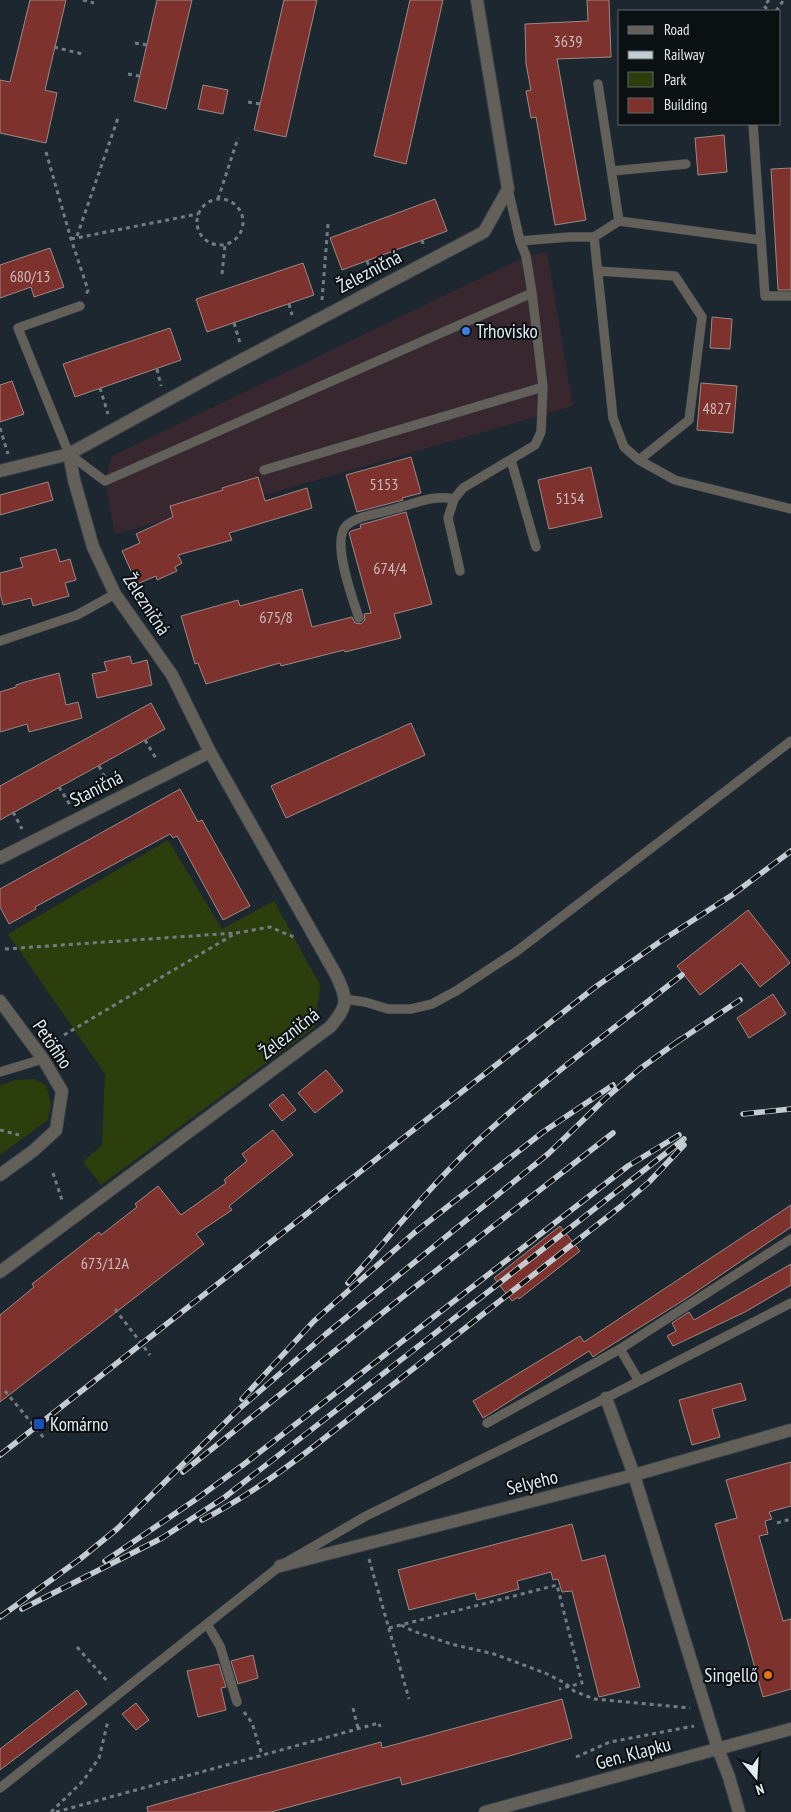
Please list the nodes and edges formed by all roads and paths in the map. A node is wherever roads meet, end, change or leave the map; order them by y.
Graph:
1 (83, 0) edge
2 (477, 0) edge
3 (769, 0) edge
4 (94, 3) dead end
5 (768, 10) edge
6 (135, 43) dead end
7 (147, 44) dead end
8 (54, 47) dead end
9 (82, 54) dead end
10 (128, 74) dead end
11 (139, 76) dead end
12 (598, 84) dead end
13 (248, 102) dead end
14 (260, 104) dead end
15 (118, 115) dead end
16 (753, 125) edge
17 (238, 138) dead end
18 (46, 152) dead end
19 (686, 164) dead end
20 (612, 171) junction
21 (508, 190) junction
22 (218, 199) junction
23 (198, 214) junction
24 (619, 221) junction
25 (328, 224) dead end
26 (77, 237) junction
27 (594, 237) junction
28 (71, 239) junction
29 (760, 240) junction
30 (520, 242) junction
31 (224, 245) junction
32 (367, 261) dead end
33 (598, 271) junction
34 (222, 274) dead end
35 (374, 280) dead end
36 (532, 293) junction
37 (791, 296) edge
38 (289, 304) dead end
39 (80, 306) joint
40 (322, 306) dead end
41 (293, 320) dead end
42 (234, 323) dead end
43 (241, 346) dead end
44 (157, 369) dead end
45 (162, 387) dead end
46 (543, 387) junction
47 (100, 388) dead end
48 (108, 414) dead end
49 (0, 428) edge
50 (69, 454) junction
51 (9, 455) dead end
52 (512, 460) junction
53 (639, 460) junction
54 (264, 470) dead end
55 (0, 471) edge
56 (454, 499) junction
57 (791, 508) edge
58 (536, 547) dead end
59 (460, 571) dead end
60 (116, 594) junction
61 (359, 618) dead end
62 (0, 642) edge
63 (145, 740) dead end
64 (791, 741) edge
65 (210, 752) junction
66 (99, 766) dead end
67 (165, 774) junction
68 (59, 787) dead end
69 (116, 799) junction
70 (78, 818) junction
71 (0, 858) edge
72 (236, 933) junction
73 (303, 941) dead end
74 (5, 949) dead end
75 (344, 999) junction
76 (0, 1001) edge
77 (64, 1035) dead end
78 (43, 1059) junction
79 (0, 1072) edge
80 (0, 1130) edge
81 (19, 1135) dead end
82 (53, 1173) dead end
83 (0, 1175) edge
84 (63, 1203) dead end
85 (791, 1238) edge
86 (0, 1272) edge
87 (791, 1304) edge
88 (115, 1309) dead end
89 (620, 1349) junction
90 (150, 1355) dead end
91 (639, 1381) junction
92 (5, 1391) dead end
93 (606, 1398) junction
94 (487, 1423) dead end
95 (791, 1430) edge
96 (44, 1438) dead end
97 (634, 1475) junction
98 (791, 1519) edge
99 (778, 1523) dead end
100 (365, 1544) junction
101 (280, 1566) junction
102 (207, 1624) junction
103 (401, 1625) junction
104 (389, 1628) junction
105 (76, 1647) dead end
106 (568, 1686) junction
107 (559, 1689) dead end
108 (118, 1693) junction
109 (409, 1699) dead end
110 (237, 1702) joint
111 (106, 1703) junction
112 (353, 1708) dead end
113 (705, 1708) junction
114 (710, 1723) junction
115 (380, 1727) dead end
116 (358, 1728) junction
117 (791, 1729) edge
118 (718, 1749) junction
119 (262, 1755) junction
120 (576, 1757) dead end
121 (0, 1788) edge
122 (51, 1812) edge
123 (56, 1812) edge
124 (486, 1812) edge
125 (739, 1812) edge

1 - 4 path
2 - 21 street
3 - 5 path
6 - 7 path
8 - 9 path
10 - 11 path
12 - 20 lane
13 - 14 path
15 - 26 path
16 - 29 lane
17 - 22 path
18 - 28 path
19 - 20 lane
20 - 24 lane
21 - 30 lane
21 - 50 street, Železničná
22 - 23 path
22 - 31 path
23 - 26 path
23 - 31 path
24 - 27 lane
24 - 29 lane
25 - 40 path
26 - 28 path
27 - 30 lane
27 - 33 lane
28 - 39 path
29 - 37 lane
30 - 36 lane
31 - 34 path
32 - 35 path
33 - 53 lane
33 - 53 lane
36 - 46 lane
36 - 50 lane
38 - 41 path
39 - 50 lane
42 - 43 path
44 - 45 path
46 - 52 lane
46 - 54 lane
47 - 48 path
49 - 51 path
50 - 55 street
50 - 60 street, Železničná
52 - 56 lane
52 - 58 lane
53 - 57 lane
56 - 59 lane
56 - 61 lane
60 - 62 lane
60 - 65 street, Železničná
63 - 67 path
64 - 75 lane
65 - 67 street, Staničná
65 - 75 street, Železničná
66 - 69 path
67 - 69 street, Staničná
68 - 70 path
69 - 70 street, Staničná
70 - 71 street, Staničná
72 - 73 path
72 - 74 path
72 - 77 path
75 - 86 street, Železničná
76 - 78 street, Petöfiho
78 - 79 lane
78 - 83 street, Petöfiho
80 - 81 path
82 - 84 path
85 - 89 lane
87 - 91 lane
88 - 90 path
89 - 91 lane
89 - 94 lane
91 - 93 lane
92 - 96 path
93 - 97 street
93 - 101 lane
95 - 97 street, Selyeho
97 - 100 street, Selyeho
97 - 113 street
98 - 99 path
100 - 101 street, Selyeho
100 - 104 path
101 - 102 lane
102 - 108 lane
102 - 110 lane
103 - 104 path
103 - 106 path
103 - 106 path
104 - 109 path
105 - 108 path
106 - 107 path
106 - 113 path
108 - 111 lane
110 - 119 path
111 - 121 lane
111 - 122 path
112 - 116 path
113 - 114 street
114 - 118 street
114 - 120 path
115 - 116 path
116 - 119 path
117 - 118 street, Gen. Klapku
118 - 124 street, Gen. Klapku
118 - 125 street
119 - 123 path

